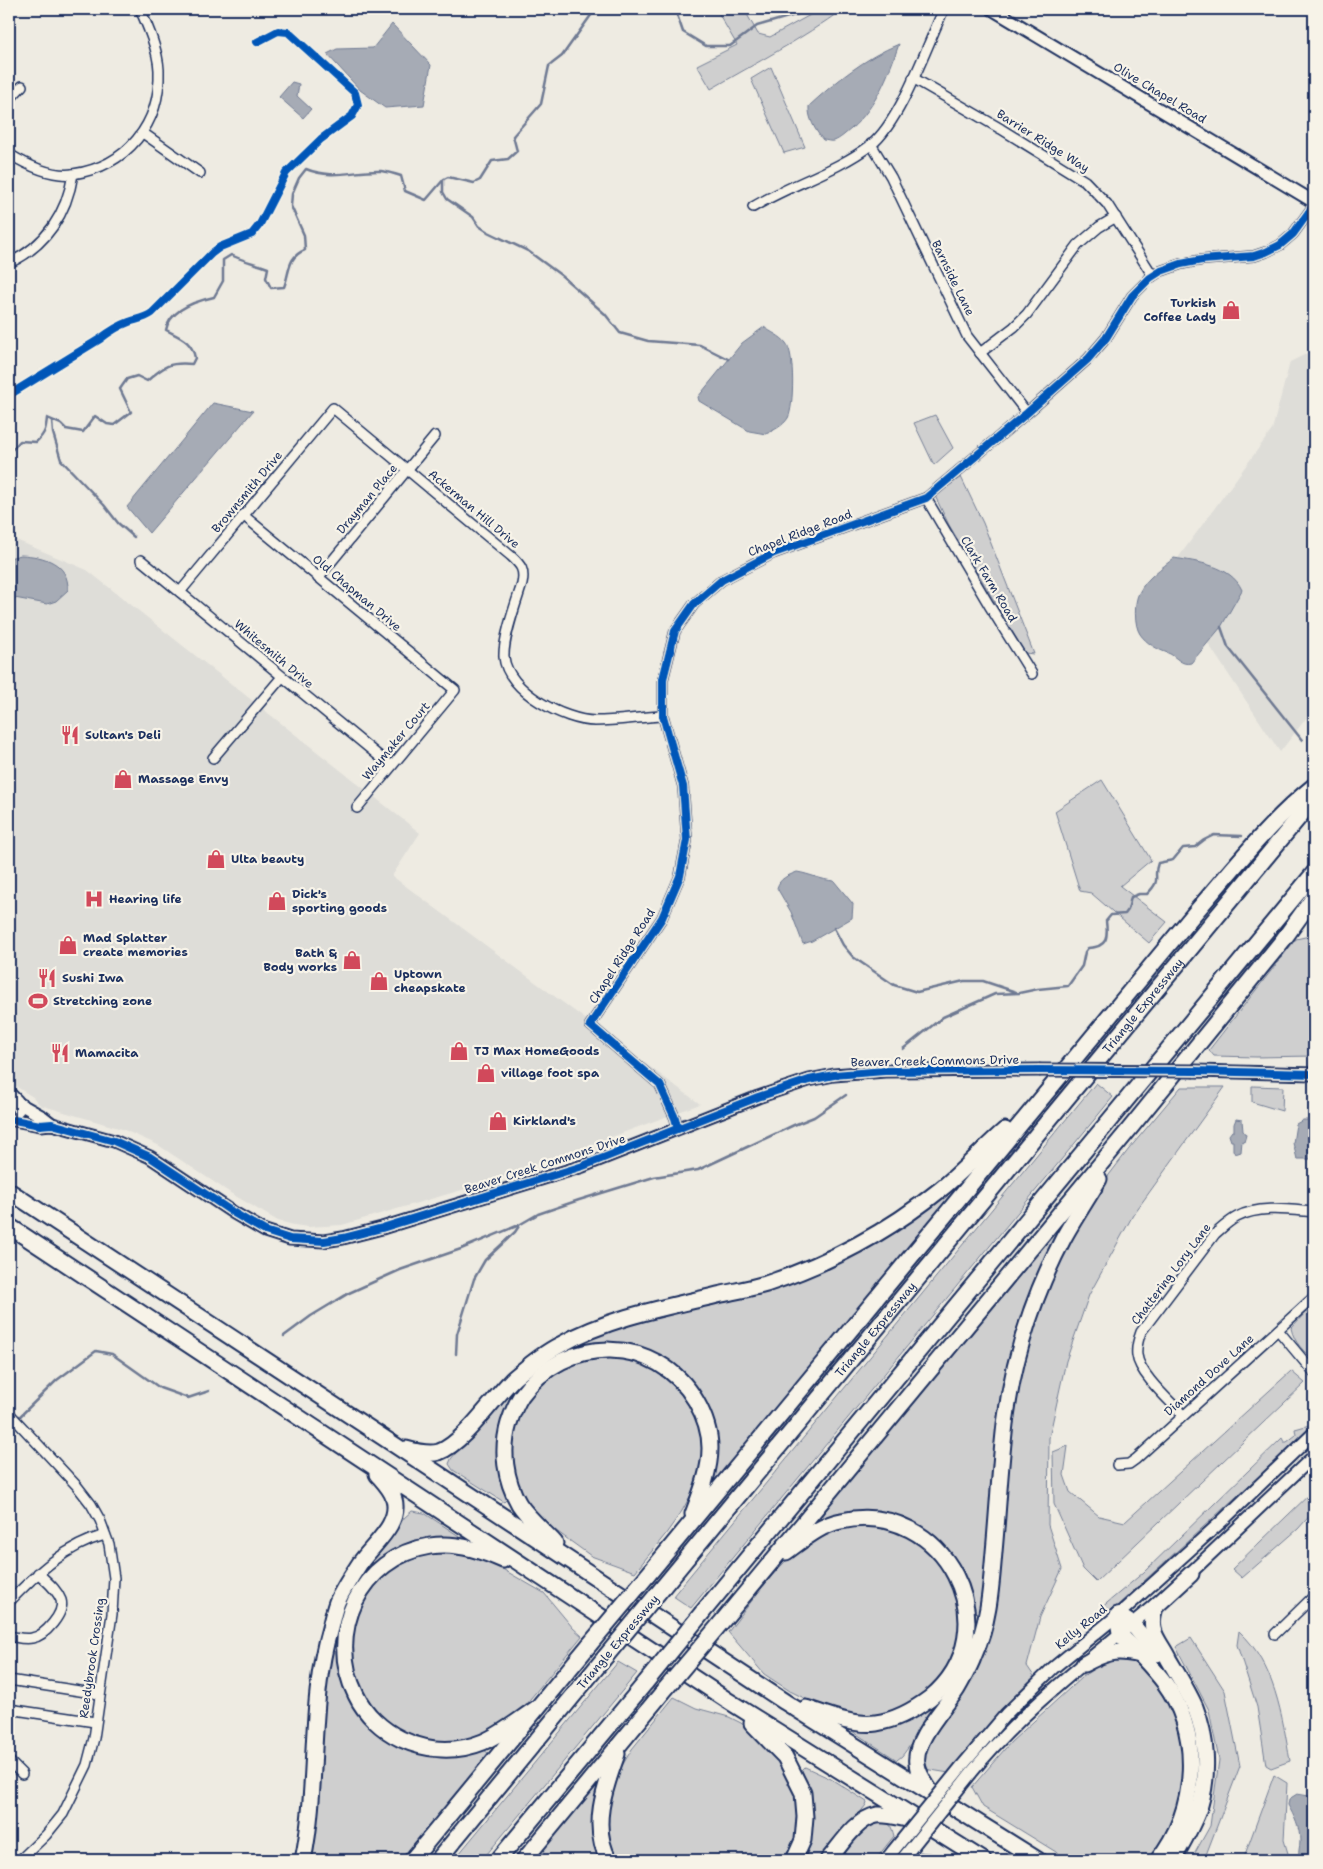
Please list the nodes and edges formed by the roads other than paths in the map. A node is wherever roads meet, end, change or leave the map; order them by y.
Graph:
1 (140, 9) edge
2 (944, 9) edge
3 (992, 9) edge
4 (913, 78) junction
5 (22, 86) dead end
6 (9, 100) edge
7 (143, 133) junction
8 (871, 144) junction
9 (9, 154) edge
10 (200, 173) dead end
11 (72, 174) junction
12 (1314, 204) edge
13 (753, 207) dead end
14 (1116, 217) junction
15 (9, 263) edge
16 (1153, 276) junction
17 (980, 353) junction
18 (333, 408) joint
19 (1027, 412) junction
20 (435, 436) dead end
21 (408, 470) junction
22 (926, 498) junction
23 (243, 515) junction
24 (141, 560) dead end
25 (318, 578) junction
26 (180, 592) junction
27 (1032, 674) dead end
28 (282, 677) junction
29 (455, 690) joint
30 (663, 716) junction
31 (214, 758) dead end
32 (391, 766) junction
33 (1314, 786) edge
34 (1314, 799) edge
35 (357, 808) dead end
36 (1314, 873) edge
37 (1314, 897) edge
38 (1314, 1074) edge
39 (9, 1094) edge
40 (1038, 1101) junction
41 (18, 1104) junction
42 (11, 1122) edge
43 (52, 1124) junction
44 (678, 1129) junction
45 (1127, 1132) junction
46 (9, 1191) edge
47 (1314, 1212) edge
48 (9, 1226) edge
49 (1314, 1297) edge
50 (1278, 1330) junction
51 (1313, 1370) edge
52 (9, 1413) edge
53 (1183, 1415) junction
54 (1314, 1433) edge
55 (400, 1448) junction
56 (1314, 1456) edge
57 (364, 1460) junction
58 (1117, 1465) dead end
59 (690, 1524) junction
60 (105, 1535) junction
61 (577, 1566) junction
62 (768, 1566) junction
63 (38, 1573) junction
64 (1190, 1574) junction
65 (543, 1579) junction
66 (1314, 1596) edge
67 (9, 1602) edge
68 (1118, 1615) junction
69 (1126, 1629) junction
70 (1275, 1634) dead end
71 (9, 1636) edge
72 (1140, 1655) junction
73 (1084, 1664) junction
74 (1174, 1670) junction
75 (9, 1680) edge
76 (99, 1694) junction
77 (727, 1700) junction
78 (785, 1702) junction
79 (537, 1708) junction
80 (9, 1709) edge
81 (95, 1722) junction
82 (622, 1741) junction
83 (9, 1761) edge
84 (966, 1770) junction
85 (22, 1774) dead end
86 (931, 1793) junction
87 (922, 1822) junction
88 (896, 1857) edge
89 (20, 1860) edge
90 (303, 1860) edge
91 (412, 1860) edge
92 (438, 1860) edge
93 (498, 1860) edge
94 (524, 1860) edge
95 (609, 1860) edge
96 (794, 1860) edge
97 (828, 1860) edge
98 (982, 1860) edge
99 (1038, 1860) edge
100 (1158, 1860) edge
101 (1173, 1860) edge

1 - 7 street
2 - 4 street
3 - 12 street, Olive Chapel Road
4 - 8 street
4 - 14 street, Barrier Ridge Way
5 - 6 street
7 - 10 street
7 - 11 street
8 - 13 street
8 - 17 street, Barnside Lane
9 - 11 street
11 - 15 street
12 - 16 street, Chapel Ridge Road
14 - 16 street, Barrier Ridge Way
14 - 17 street
16 - 19 street, Chapel Ridge Road
17 - 19 street, Barnside Lane
18 - 21 street, Ackerman Hill Drive
18 - 23 street, Brownsmith Drive
19 - 22 street, Chapel Ridge Road
20 - 21 street, Drayman Place
21 - 25 street, Drayman Place
21 - 30 street, Ackerman Hill Drive
22 - 27 street, Clark Farm Road
22 - 30 street, Chapel Ridge Road
23 - 25 street, Old Chapman Drive
23 - 26 street, Brownsmith Drive
24 - 26 street, Whitesmith Drive
25 - 29 street, Old Chapman Drive
26 - 28 street, Whitesmith Drive
28 - 31 street
28 - 32 street, Whitesmith Drive
29 - 32 street, Waymaker Court
30 - 44 street, Chapel Ridge Road
32 - 35 street, Waymaker Court
33 - 40 highway
34 - 92 highway, Triangle Expressway, bridge
36 - 93 highway, bridge
37 - 45 highway
38 - 44 street, Beaver Creek Commons Drive, bridge
39 - 41 street
40 - 55 highway
40 - 59 highway
41 - 42 street
41 - 43 street, Beaver Creek Commons Drive
42 - 43 street, Beaver Creek Commons Drive
43 - 44 street, Beaver Creek Commons Drive
45 - 62 highway
45 - 86 highway
46 - 55 highway
47 - 53 street, Chattering Lory Lane
48 - 57 highway
49 - 50 street, Diamond Dove Lane
50 - 51 street
50 - 53 street, Diamond Dove Lane
52 - 60 street, Reedybrook Crossing
53 - 58 street, Diamond Dove Lane
54 - 68 street, Kelly Road
55 - 61 highway
56 - 64 street, Kelly Road
57 - 65 highway
57 - 90 highway
59 - 61 highway
59 - 79 highway, bridge
60 - 63 street
60 - 76 street, Reedybrook Crossing
61 - 78 highway
62 - 78 highway
62 - 82 highway, bridge
63 - 67 street
63 - 71 street
64 - 69 street, Kelly Road
64 - 74 highway
65 - 77 highway
65 - 79 highway
66 - 70 street
68 - 69 highway
68 - 84 street, Kelly Road
69 - 72 highway
69 - 73 street, Kelly Road
69 - 74 highway
72 - 73 highway
72 - 100 highway
73 - 84 street, Kelly Road
74 - 101 highway
75 - 76 street
76 - 81 street, Reedybrook Crossing
77 - 87 highway
77 - 96 highway
78 - 86 highway
79 - 91 highway
80 - 81 street
81 - 89 street, Reedybrook Crossing
82 - 94 highway
82 - 95 highway
83 - 85 street
84 - 88 street, Kelly Road, bridge
86 - 99 highway
87 - 97 highway
87 - 98 highway

